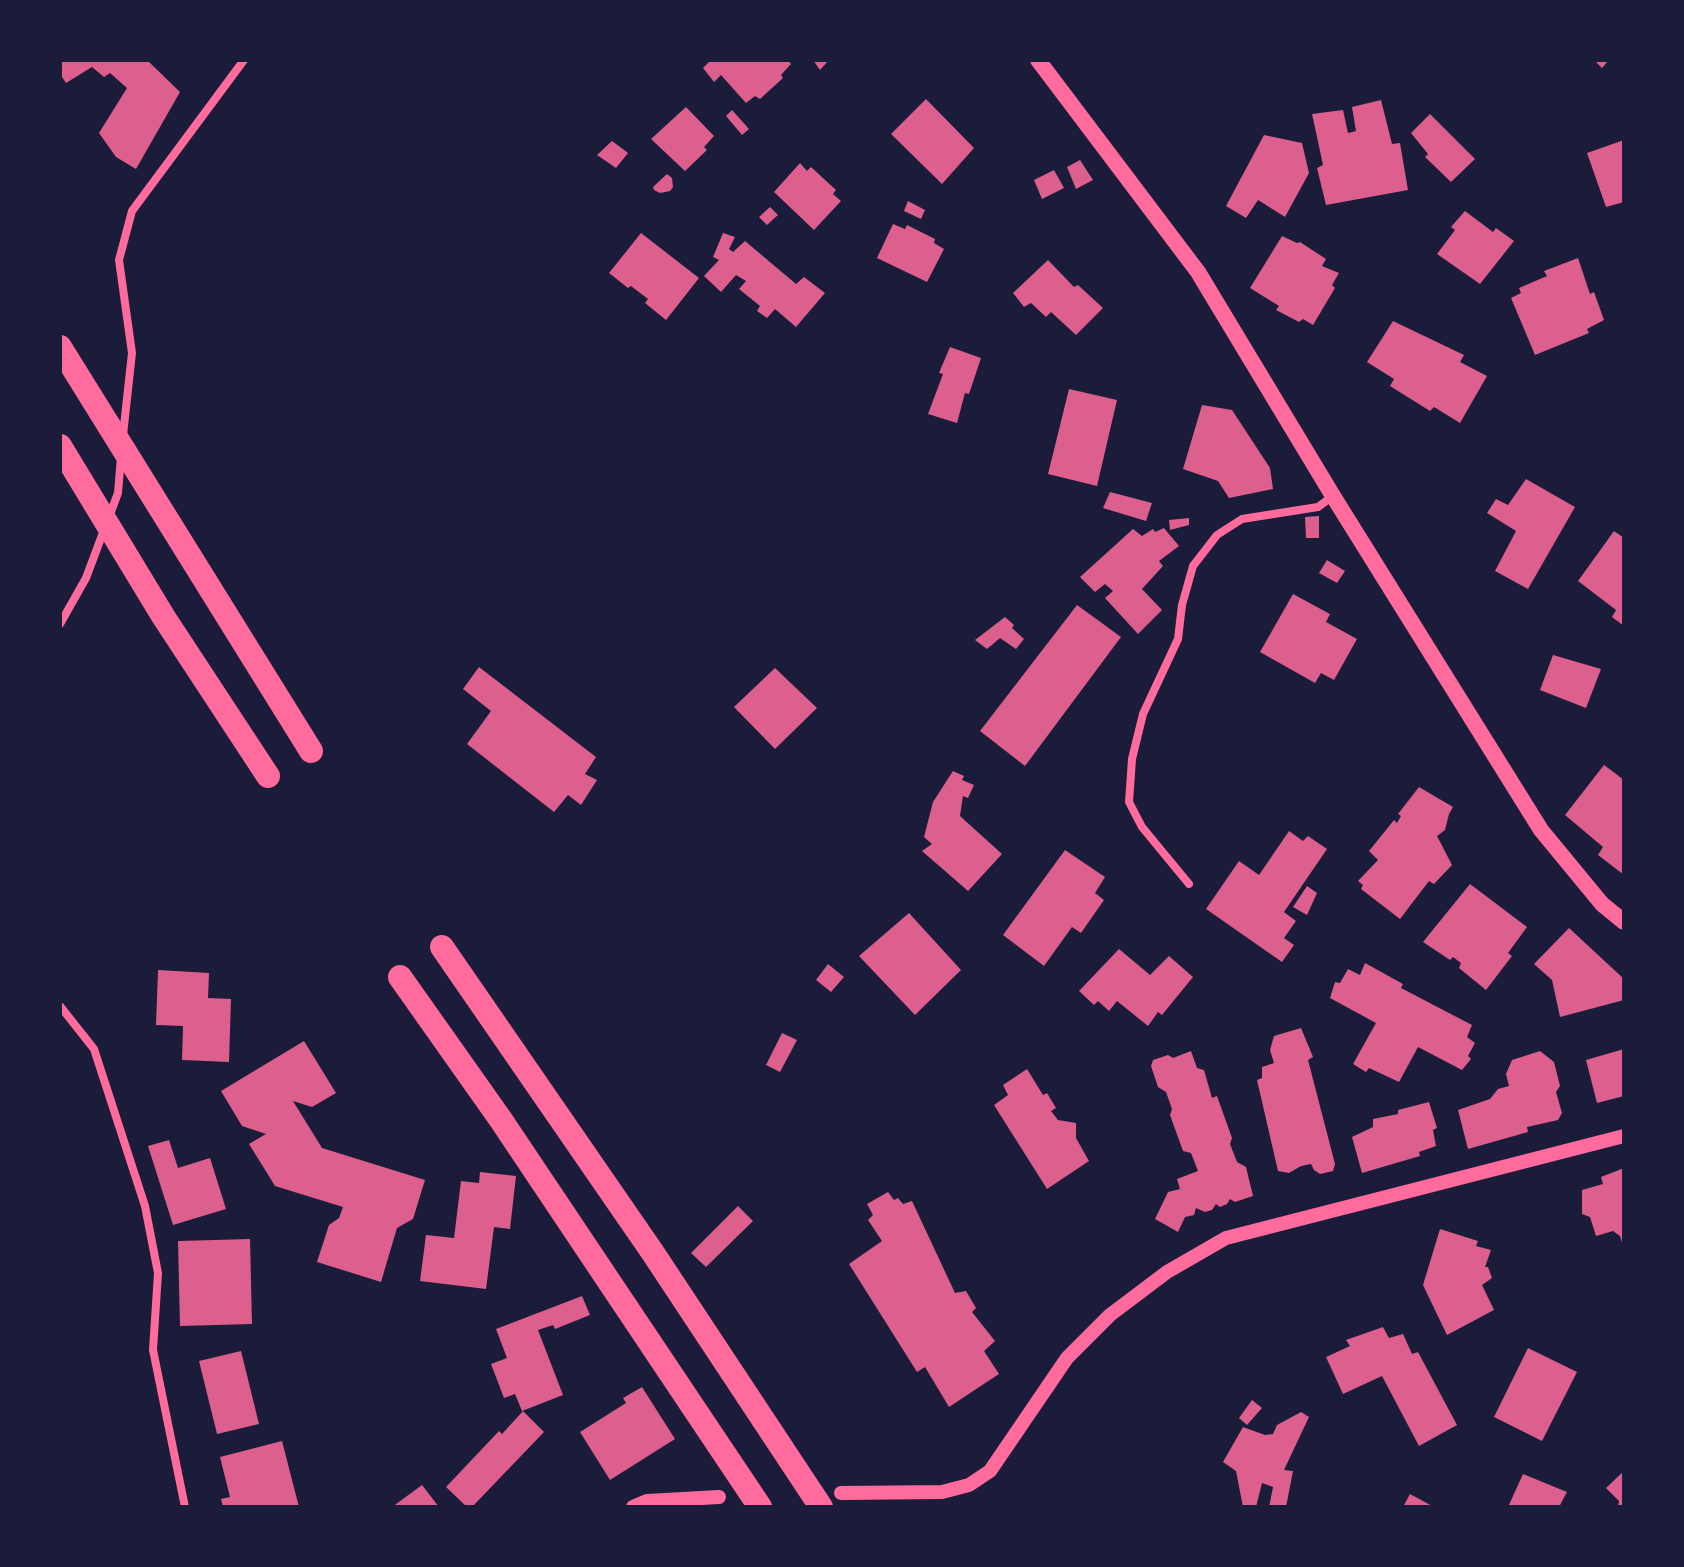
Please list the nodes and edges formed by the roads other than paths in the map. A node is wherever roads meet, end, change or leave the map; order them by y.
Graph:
1 (244, 60) edge
2 (1038, 60) edge
3 (60, 347) edge
4 (60, 446) edge
5 (1333, 496) junction
6 (60, 624) edge
7 (311, 751) dead end
8 (268, 776) dead end
9 (1189, 884) dead end
10 (1624, 922) edge
11 (442, 947) dead end
12 (400, 977) dead end
13 (60, 1006) edge
14 (1624, 1136) edge
15 (841, 1493) dead end
16 (719, 1497) dead end
17 (185, 1507) edge
18 (633, 1507) edge
19 (760, 1507) edge
20 (821, 1507) edge

1 - 6 street
2 - 5 main road
3 - 7 highway
4 - 8 highway
5 - 9 street
5 - 10 main road
11 - 20 highway
12 - 19 highway
13 - 17 street
14 - 15 street
16 - 18 street

